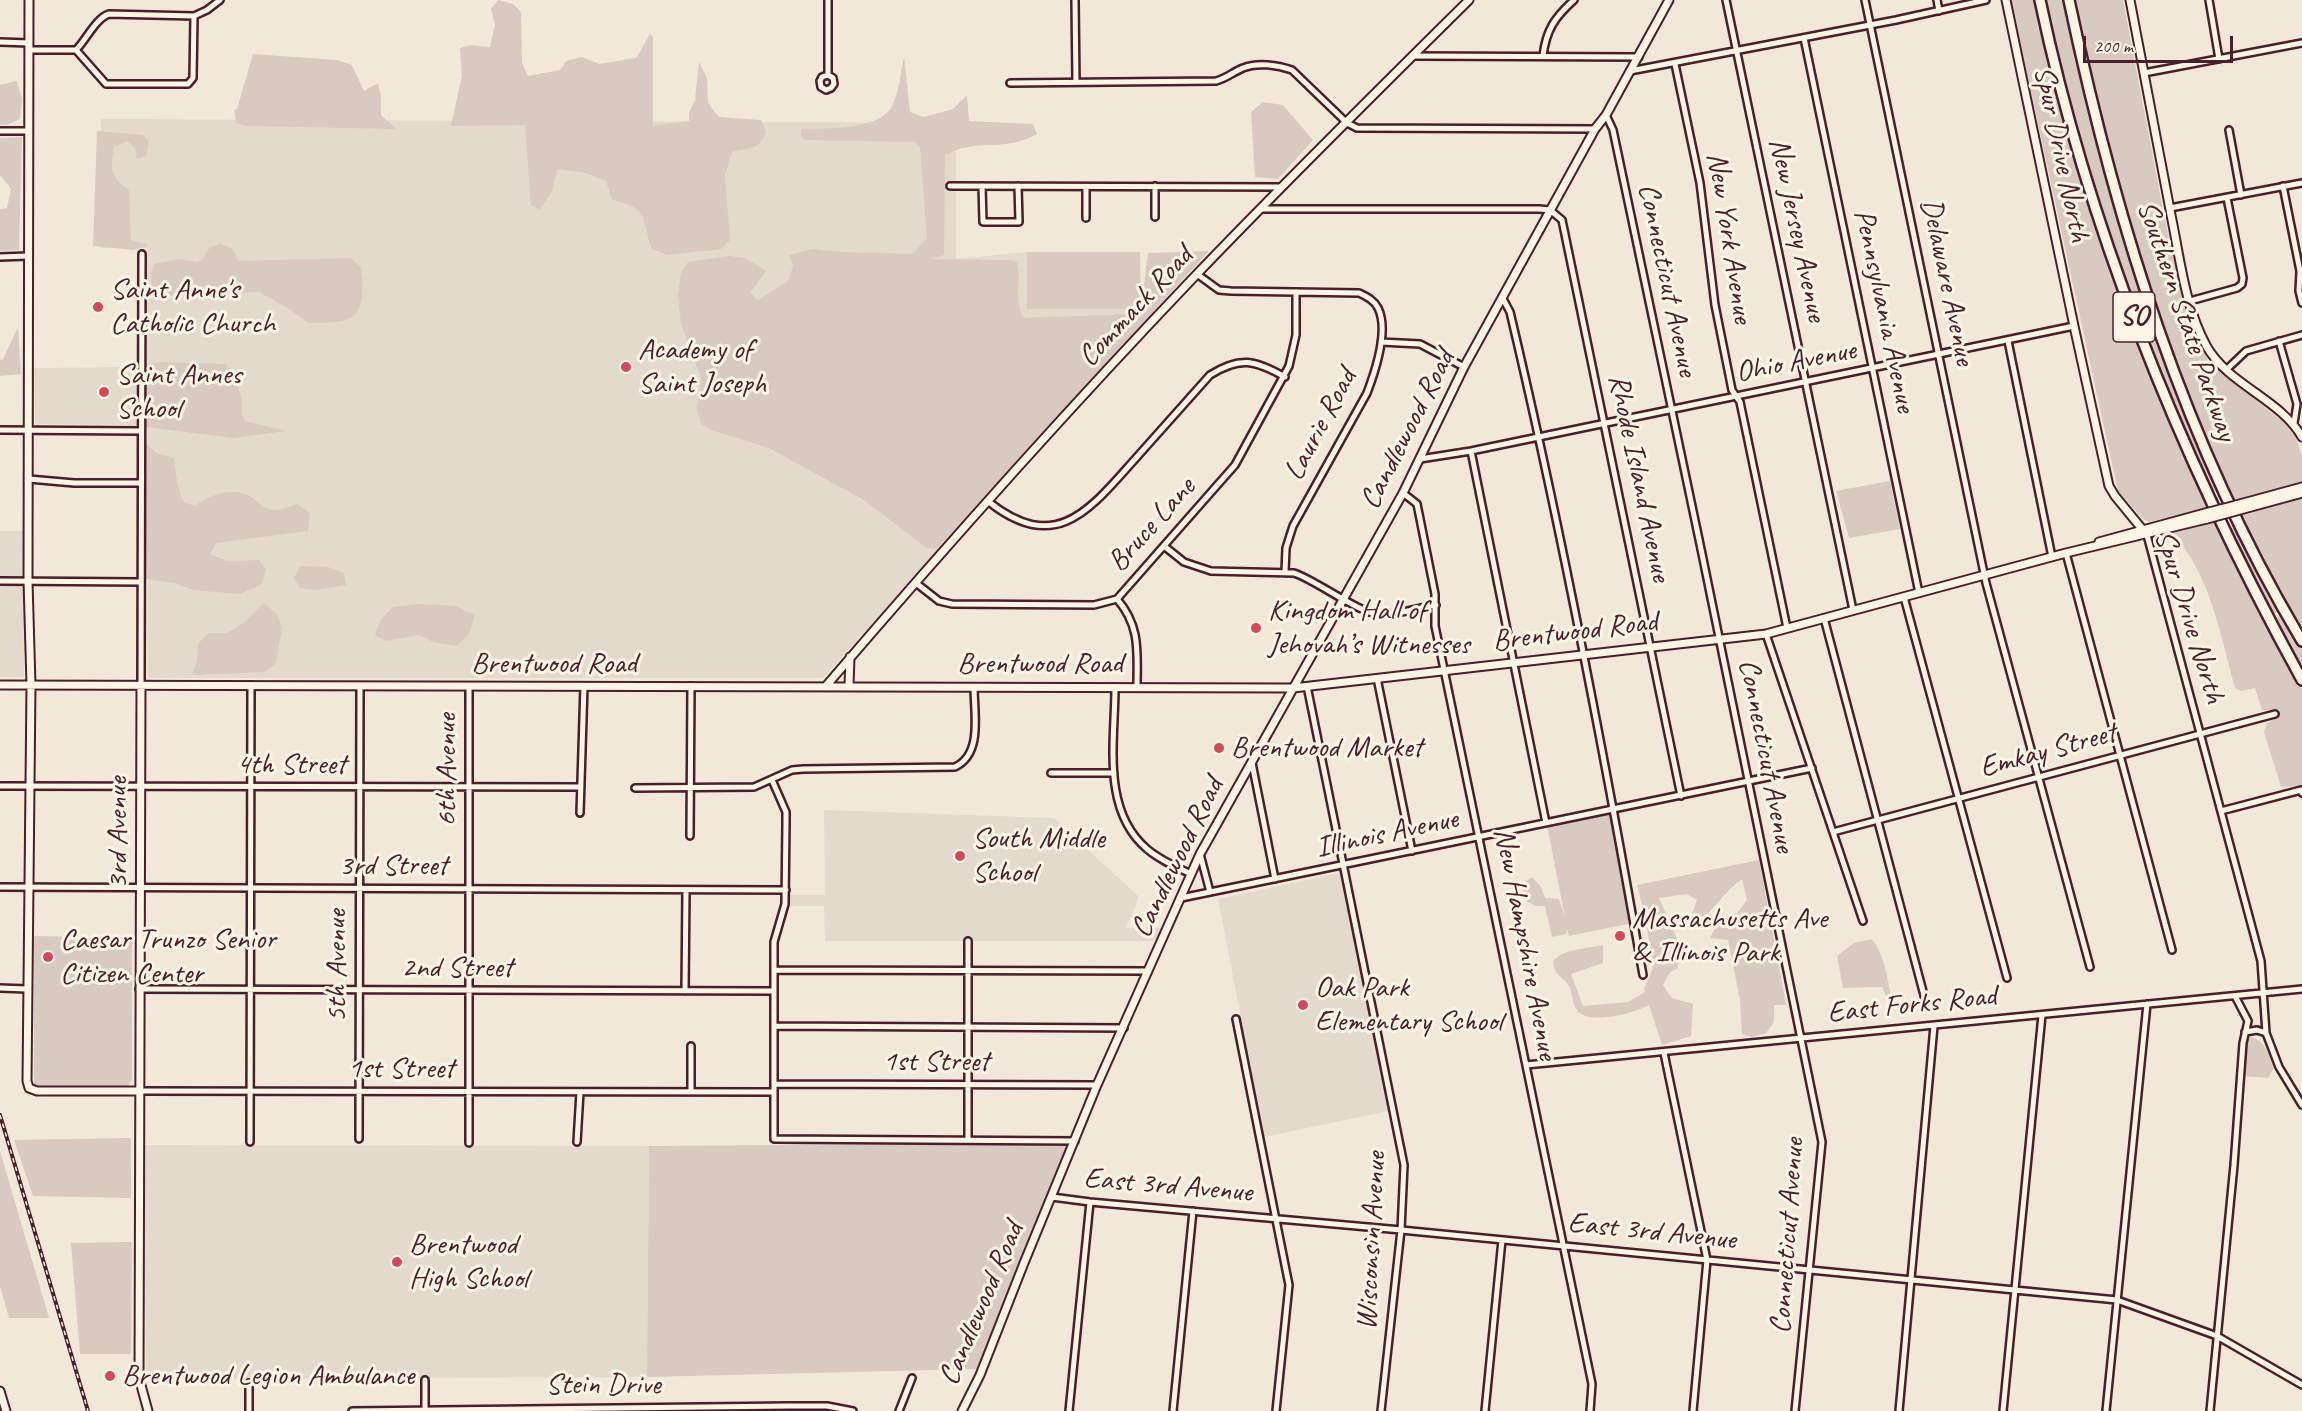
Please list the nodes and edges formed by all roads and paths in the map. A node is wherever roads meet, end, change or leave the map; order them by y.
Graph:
1 (29, 0) edge
2 (220, 0) edge
3 (828, 0) edge
4 (1075, 0) edge
5 (1468, 0) edge
6 (1574, 0) edge
7 (1669, 0) edge
8 (1726, 0) edge
9 (1865, 0) edge
10 (1937, 0) edge
11 (1986, 0) edge
12 (2006, 0) edge
13 (2040, 0) edge
14 (2069, 0) edge
15 (2130, 0) edge
16 (2209, 0) edge
17 (1939, 11) junction
18 (194, 16) junction
19 (1870, 25) junction
20 (1804, 38) junction
21 (0, 42) edge
22 (2302, 43) edge
23 (29, 46) junction
24 (76, 50) junction
25 (1737, 52) junction
26 (1413, 56) junction
27 (1543, 56) junction
28 (1639, 57) junction
29 (2219, 59) junction
30 (1675, 64) junction
31 (1630, 71) junction
32 (2144, 73) junction
33 (828, 75) dead end
34 (1076, 82) junction
35 (1010, 83) dead end
36 (1606, 115) junction
37 (1347, 123) junction
38 (1595, 129) junction
39 (28, 130) junction
40 (2229, 130) dead end
41 (0, 131) edge
42 (2302, 183) edge
43 (950, 186) dead end
44 (982, 186) junction
45 (1018, 186) junction
46 (1155, 186) junction
47 (2283, 186) junction
48 (1086, 187) junction
49 (1282, 187) junction
50 (2241, 195) junction
51 (2226, 198) junction
52 (2170, 208) junction
53 (1261, 209) junction
54 (1550, 210) junction
55 (1086, 218) dead end
56 (1155, 218) dead end
57 (142, 254) dead end
58 (28, 256) junction
59 (0, 257) edge
60 (1197, 274) junction
61 (1296, 292) junction
62 (1502, 297) junction
63 (2190, 301) junction
64 (2302, 303) edge
65 (2074, 326) junction
66 (2302, 335) edge
67 (2008, 341) junction
68 (2279, 341) junction
69 (1381, 342) junction
70 (1940, 355) junction
71 (1464, 367) junction
72 (1874, 369) junction
73 (2226, 370) junction
74 (1285, 377) junction
75 (1806, 382) junction
76 (1736, 397) junction
77 (1671, 410) junction
78 (2294, 423) junction
79 (1604, 424) junction
80 (0, 430) edge
81 (29, 430) junction
82 (141, 431) junction
83 (1538, 437) junction
84 (2302, 437) edge
85 (1471, 451) junction
86 (1420, 459) junction
87 (30, 479) junction
88 (141, 483) junction
89 (2302, 487) edge
90 (2302, 493) edge
91 (1403, 494) junction
92 (989, 502) junction
93 (2238, 507) junction
94 (2145, 532) junction
95 (1164, 546) junction
96 (2066, 553) junction
97 (2052, 557) junction
98 (1285, 572) junction
99 (1985, 574) junction
100 (0, 581) edge
101 (28, 581) junction
102 (141, 582) junction
103 (916, 583) junction
104 (1919, 593) junction
105 (1904, 597) junction
106 (1344, 598) junction
107 (1117, 599) junction
108 (1436, 604) junction
109 (1853, 610) junction
110 (1824, 618) junction
111 (1787, 628) junction
112 (1766, 634) junction
113 (1719, 639) junction
114 (2302, 641) edge
115 (1651, 646) junction
116 (1582, 654) junction
117 (850, 657) junction
118 (1513, 662) junction
119 (1445, 670) junction
120 (1377, 678) junction
121 (2302, 680) edge
122 (0, 685) edge
123 (31, 685) junction
124 (250, 685) junction
125 (141, 686) junction
126 (360, 686) junction
127 (470, 686) junction
128 (584, 686) junction
129 (691, 686) junction
130 (826, 686) junction
131 (849, 686) junction
132 (1307, 686) junction
133 (974, 687) junction
134 (1115, 687) junction
135 (1137, 687) junction
136 (1293, 688) junction
137 (2276, 714) dead end
138 (2200, 734) junction
139 (2120, 755) junction
140 (1252, 763) junction
141 (1812, 768) junction
142 (1051, 773) dead end
143 (1114, 773) junction
144 (2039, 777) junction
145 (772, 780) junction
146 (1748, 782) junction
147 (0, 786) edge
148 (30, 787) junction
149 (141, 787) junction
150 (250, 787) junction
151 (581, 787) junction
152 (690, 787) junction
153 (360, 788) junction
154 (469, 788) junction
155 (635, 788) dead end
156 (2302, 792) edge
157 (1681, 796) junction
158 (1958, 799) junction
159 (1614, 809) junction
160 (2221, 812) junction
161 (580, 813) dead end
162 (1877, 820) junction
163 (1546, 823) junction
164 (1833, 832) junction
165 (690, 836) dead end
166 (1480, 837) junction
167 (1412, 851) junction
168 (1200, 854) junction
169 (1343, 866) junction
170 (1191, 874) junction
171 (1275, 879) junction
172 (0, 887) edge
173 (29, 888) junction
174 (140, 888) junction
175 (250, 888) junction
176 (360, 888) junction
177 (470, 889) junction
178 (686, 890) junction
179 (786, 890) junction
180 (1209, 892) junction
181 (1181, 898) junction
182 (1863, 921) dead end
183 (968, 941) dead end
184 (2172, 950) dead end
185 (2090, 968) dead end
186 (774, 970) junction
187 (968, 970) junction
188 (1148, 971) junction
189 (1643, 975) dead end
190 (2007, 978) dead end
191 (0, 988) edge
192 (27, 989) junction
193 (139, 989) junction
194 (2302, 989) edge
195 (250, 990) junction
196 (360, 990) junction
197 (469, 990) junction
198 (685, 990) junction
199 (774, 991) junction
200 (2263, 992) junction
201 (2235, 996) junction
202 (1925, 999) dead end
203 (2147, 1004) junction
204 (2042, 1015) junction
205 (1236, 1019) dead end
206 (2248, 1021) junction
207 (774, 1026) junction
208 (1934, 1026) junction
209 (968, 1028) junction
210 (1124, 1028) junction
211 (2256, 1030) junction
212 (2245, 1032) junction
213 (2266, 1033) junction
214 (1801, 1039) junction
215 (692, 1046) dead end
216 (1664, 1053) junction
217 (1526, 1065) junction
218 (774, 1084) junction
219 (968, 1084) junction
220 (1097, 1085) junction
221 (140, 1091) junction
222 (250, 1091) junction
223 (469, 1091) junction
224 (359, 1092) junction
225 (579, 1092) junction
226 (691, 1092) junction
227 (773, 1092) junction
228 (2302, 1105) edge
229 (359, 1139) dead end
230 (968, 1140) junction
231 (1075, 1141) junction
232 (250, 1142) dead end
233 (577, 1142) dead end
234 (469, 1143) dead end
235 (1052, 1197) junction
236 (1090, 1202) junction
237 (1193, 1211) junction
238 (1275, 1218) junction
239 (1401, 1230) junction
240 (1502, 1240) junction
241 (1564, 1246) junction
242 (1707, 1260) junction
243 (1810, 1270) junction
244 (1911, 1279) junction
245 (2015, 1291) junction
246 (2117, 1300) junction
247 (2217, 1336) junction
248 (912, 1378) dead end
249 (425, 1380) dead end
250 (249, 1383) dead end
251 (2302, 1385) edge
252 (0, 1391) edge
253 (4, 1409) edge
254 (596, 1409) edge
255 (653, 1409) edge
256 (710, 1409) edge
257 (482, 1410) edge
258 (539, 1410) edge
259 (148, 1411) edge
260 (249, 1411) edge
261 (352, 1411) edge
262 (368, 1411) edge
263 (425, 1411) edge
264 (854, 1411) edge
265 (899, 1411) edge
266 (962, 1411) edge
267 (1069, 1411) edge
268 (1173, 1411) edge
269 (1276, 1411) edge
270 (1382, 1411) edge
271 (1485, 1411) edge
272 (1590, 1411) edge
273 (1692, 1411) edge
274 (1795, 1411) edge
275 (1899, 1411) edge
276 (2003, 1411) edge
277 (2106, 1411) edge
278 (2210, 1411) edge

1 - 23 street
2 - 18 street
3 - 33 street
4 - 34 street
5 - 26 street, Commack Road
6 - 27 street
7 - 28 street, Candlewood Road
8 - 25 street, New Jersey Avenue
9 - 19 street, Delaware Avenue
10 - 17 street
11 - 17 street
12 - 65 street, Spur Drive North
13 - 121 highway, Southern State Parkway / SO
14 - 114 highway, Southern State Parkway / SO
15 - 32 street
16 - 29 street
17 - 19 street
18 - 24 street
18 - 24 street
19 - 20 street
19 - 70 street, Delaware Avenue
20 - 25 street
20 - 72 street, Pennsylvania Avenue
21 - 23 street
22 - 29 street
23 - 24 street
23 - 39 street
25 - 30 street
25 - 75 street, New Jersey Avenue
26 - 27 street
26 - 37 street, Commack Road
27 - 28 street
28 - 31 street, Candlewood Road
29 - 32 street
30 - 31 street
30 - 76 street, New York Avenue
31 - 36 street, Candlewood Road
32 - 52 street
34 - 35 street
34 - 37 street
36 - 38 street, Candlewood Road
36 - 77 street, Connecticut Avenue
37 - 38 street
37 - 49 street, Commack Road
38 - 54 street, Candlewood Road
39 - 41 street
39 - 58 street
40 - 50 street
42 - 47 street
43 - 44 street
44 - 45 street
44 - 45 street
45 - 48 street
46 - 48 street
46 - 49 street
46 - 56 street
47 - 50 street
47 - 64 street
48 - 55 street
49 - 53 street, Commack Road
50 - 51 street
51 - 52 street
51 - 63 street
52 - 63 street
53 - 54 street
53 - 60 street, Commack Road
54 - 62 street, Candlewood Road
54 - 79 street, Rhode Island Avenue
57 - 82 street, 3rd Avenue
58 - 59 street
58 - 81 street
60 - 61 street, Laurie Road
60 - 92 street, Commack Road
61 - 69 street, Laurie Road
61 - 74 street, Bruce Lane
62 - 71 street, Candlewood Road
62 - 83 street
63 - 73 street
65 - 67 street, Ohio Avenue
65 - 94 street, Spur Drive North
66 - 68 street
67 - 70 street, Ohio Avenue
67 - 97 street
68 - 73 street
68 - 78 street
69 - 71 street
69 - 98 street, Laurie Road
70 - 72 street, Ohio Avenue
70 - 99 street, Delaware Avenue
71 - 86 street, Candlewood Road
72 - 75 street, Ohio Avenue
72 - 104 street, Pennsylvania Avenue
73 - 78 street
74 - 92 street
74 - 95 street, Bruce Lane
75 - 76 street, Ohio Avenue
75 - 109 street, New Jersey Avenue
76 - 77 street, Ohio Avenue
76 - 111 street, New York Avenue
77 - 79 street, Ohio Avenue
77 - 113 street, Connecticut Avenue
78 - 84 street
79 - 83 street, Ohio Avenue
79 - 115 street, Rhode Island Avenue
80 - 81 street
81 - 82 street
81 - 87 street
82 - 88 street, 3rd Avenue
83 - 85 street, Ohio Avenue
83 - 116 street
85 - 86 street, Ohio Avenue
85 - 118 street
86 - 91 street, Candlewood Road
87 - 88 street
87 - 101 street
88 - 102 street, 3rd Avenue
89 - 93 street, Brentwood Road
90 - 93 street, Brentwood Road
91 - 106 street, Candlewood Road
91 - 108 street, New Hampshire Avenue
92 - 103 street, Commack Road
93 - 94 street, Brentwood Road, bridge
94 - 96 street, Brentwood Road
94 - 138 street, Spur Drive North
95 - 98 street
95 - 107 street, Bruce Lane
96 - 97 street, Brentwood Road
96 - 139 street
97 - 99 street, Brentwood Road
98 - 106 street
99 - 104 street, Brentwood Road
99 - 144 street, Delaware Avenue
100 - 101 street
101 - 102 street
101 - 123 street
102 - 125 street, 3rd Avenue
103 - 107 street, Bruce Lane
103 - 117 street, Commack Road
104 - 105 street, Brentwood Road
105 - 109 street, Brentwood Road
105 - 158 street
106 - 108 street
106 - 136 street, Candlewood Road
107 - 135 street
108 - 119 street, New Hampshire Avenue
109 - 110 street, Brentwood Road
110 - 111 street, Brentwood Road
110 - 162 street
111 - 112 street, Brentwood Road
112 - 113 street, Brentwood Road
112 - 141 street
113 - 115 street, Brentwood Road
113 - 146 street, Connecticut Avenue
115 - 116 street, Brentwood Road
115 - 157 street, Rhode Island Avenue
116 - 118 street, Brentwood Road
116 - 159 street
117 - 130 street, Commack Road
117 - 131 street
118 - 119 street, Brentwood Road
118 - 163 street
119 - 120 street, Brentwood Road
119 - 166 street, New Hampshire Avenue
120 - 132 street, Brentwood Road
120 - 167 street
122 - 123 street, Brentwood Road
123 - 125 street, Brentwood Road
123 - 148 street
124 - 125 street, Brentwood Road
124 - 126 street, Brentwood Road
124 - 150 street
125 - 149 street, 3rd Avenue
126 - 127 street, Brentwood Road
126 - 153 street, 5th Avenue
127 - 128 street, Brentwood Road
127 - 154 street, 6th Avenue
128 - 129 street, Brentwood Road
128 - 151 street
129 - 130 street, Brentwood Road
129 - 152 street
130 - 131 street, Brentwood Road
131 - 133 street, Brentwood Road
132 - 136 street, Brentwood Road
132 - 169 street, Wisconsin Avenue
133 - 134 street, Brentwood Road
133 - 145 street
134 - 135 street, Brentwood Road
134 - 143 street
135 - 136 street, Brentwood Road
136 - 140 street, Candlewood Road
137 - 138 street, Emkay Street
138 - 139 street, Emkay Street
138 - 160 street, Spur Drive North
139 - 144 street, Emkay Street
139 - 184 street
140 - 168 street, Candlewood Road
140 - 171 street
141 - 146 street, Illinois Avenue
141 - 164 street
142 - 143 street
143 - 170 street
144 - 158 street, Emkay Street
144 - 185 street, Delaware Avenue
145 - 152 street
145 - 179 street
146 - 157 street, Illinois Avenue
146 - 214 street, Connecticut Avenue
147 - 148 street, 4th Street
148 - 149 street, 4th Street
148 - 173 street
149 - 150 street, 4th Street
149 - 174 street, 3rd Avenue
150 - 153 street, 4th Street
150 - 175 street
151 - 154 street, 4th Street
151 - 161 street
152 - 155 street
152 - 165 street
153 - 154 street, 4th Street
153 - 176 street, 5th Avenue
154 - 177 street, 6th Avenue
156 - 160 street
157 - 159 street, Illinois Avenue
158 - 162 street, Emkay Street
158 - 190 street
159 - 163 street, Illinois Avenue
159 - 189 street
160 - 200 street, Spur Drive North
162 - 164 street, Emkay Street
162 - 202 street
163 - 166 street, Illinois Avenue
164 - 182 street
166 - 167 street, Illinois Avenue
166 - 217 street, New Hampshire Avenue
167 - 169 street, Illinois Avenue
168 - 170 street, Candlewood Road
168 - 180 street
169 - 171 street, Illinois Avenue
169 - 239 street, Wisconsin Avenue
170 - 181 street, Candlewood Road
171 - 180 street, Illinois Avenue
172 - 173 street, 3rd Street
173 - 174 street, 3rd Street
173 - 192 street
174 - 175 street, 3rd Street
174 - 193 street, 3rd Avenue
175 - 176 street, 3rd Street
175 - 195 street
176 - 177 street, 3rd Street
176 - 196 street, 5th Avenue
177 - 178 street, 3rd Street
177 - 197 street, 6th Avenue
178 - 179 street, 3rd Street
178 - 198 street
179 - 186 street
180 - 181 street, Illinois Avenue
181 - 188 street, Candlewood Road
183 - 187 street
186 - 187 street
186 - 199 street
187 - 188 street
187 - 209 street
188 - 210 street, Candlewood Road
191 - 192 street
192 - 221 street, 1st Street
193 - 195 street, 2nd Street
193 - 221 street, 3rd Avenue
194 - 200 street, East Forks Road
195 - 196 street, 2nd Street
195 - 222 street
196 - 197 street, 2nd Street
196 - 224 street, 5th Avenue
197 - 198 street, 2nd Street
197 - 223 street, 6th Avenue
198 - 199 street, 2nd Street
199 - 207 street
200 - 201 street, East Forks Road
200 - 213 street, Spur Drive North
201 - 203 street, East Forks Road
201 - 206 street
203 - 204 street, East Forks Road
203 - 246 street
204 - 208 street, East Forks Road
204 - 245 street
205 - 238 street
206 - 211 street
206 - 212 street
207 - 209 street
207 - 218 street
208 - 214 street, East Forks Road
208 - 244 street
209 - 210 street
209 - 219 street
210 - 220 street, Candlewood Road
211 - 212 street
211 - 213 street
212 - 247 street
213 - 228 street, Spur Drive North
214 - 216 street, East Forks Road
214 - 243 street, Connecticut Avenue
215 - 226 street
216 - 217 street, East Forks Road
216 - 242 street
217 - 241 street, New Hampshire Avenue
218 - 219 street, 1st Street
218 - 227 street
219 - 220 street, 1st Street
219 - 230 street
220 - 231 street, Candlewood Road
221 - 222 street, 1st Street
221 - 259 street, 3rd Avenue
222 - 224 street, 1st Street
222 - 232 street
223 - 224 street, 1st Street
223 - 225 street, 1st Street
223 - 234 street, 6th Avenue
224 - 229 street, 5th Avenue
225 - 226 street, 1st Street
225 - 233 street
226 - 227 street, 1st Street
227 - 230 street
230 - 231 street
231 - 235 street, Candlewood Road
235 - 236 street, East 3rd Avenue
235 - 266 street, Candlewood Road
236 - 237 street, East 3rd Avenue
236 - 267 street
237 - 238 street, East 3rd Avenue
237 - 268 street
238 - 239 street, East 3rd Avenue
238 - 269 street
239 - 240 street, East 3rd Avenue
239 - 270 street, Wisconsin Avenue
240 - 241 street, East 3rd Avenue
240 - 271 street
241 - 242 street, East 3rd Avenue
241 - 272 street, New Hampshire Avenue
242 - 243 street, East 3rd Avenue
242 - 273 street
243 - 244 street, East 3rd Avenue
243 - 274 street, Connecticut Avenue
244 - 245 street, East 3rd Avenue
244 - 275 street
245 - 246 street, East 3rd Avenue
245 - 276 street
246 - 247 street, East 3rd Avenue
246 - 277 street
247 - 251 street, East 3rd Avenue
247 - 278 street
248 - 265 street
249 - 263 street
250 - 260 street
252 - 253 street
254 - 255 street, Stein Drive
254 - 258 street, Stein Drive
255 - 256 street, Stein Drive
256 - 264 street, Stein Drive
257 - 258 street, Stein Drive
257 - 263 street, Stein Drive
261 - 262 street, Stein Drive
262 - 263 street, Stein Drive

